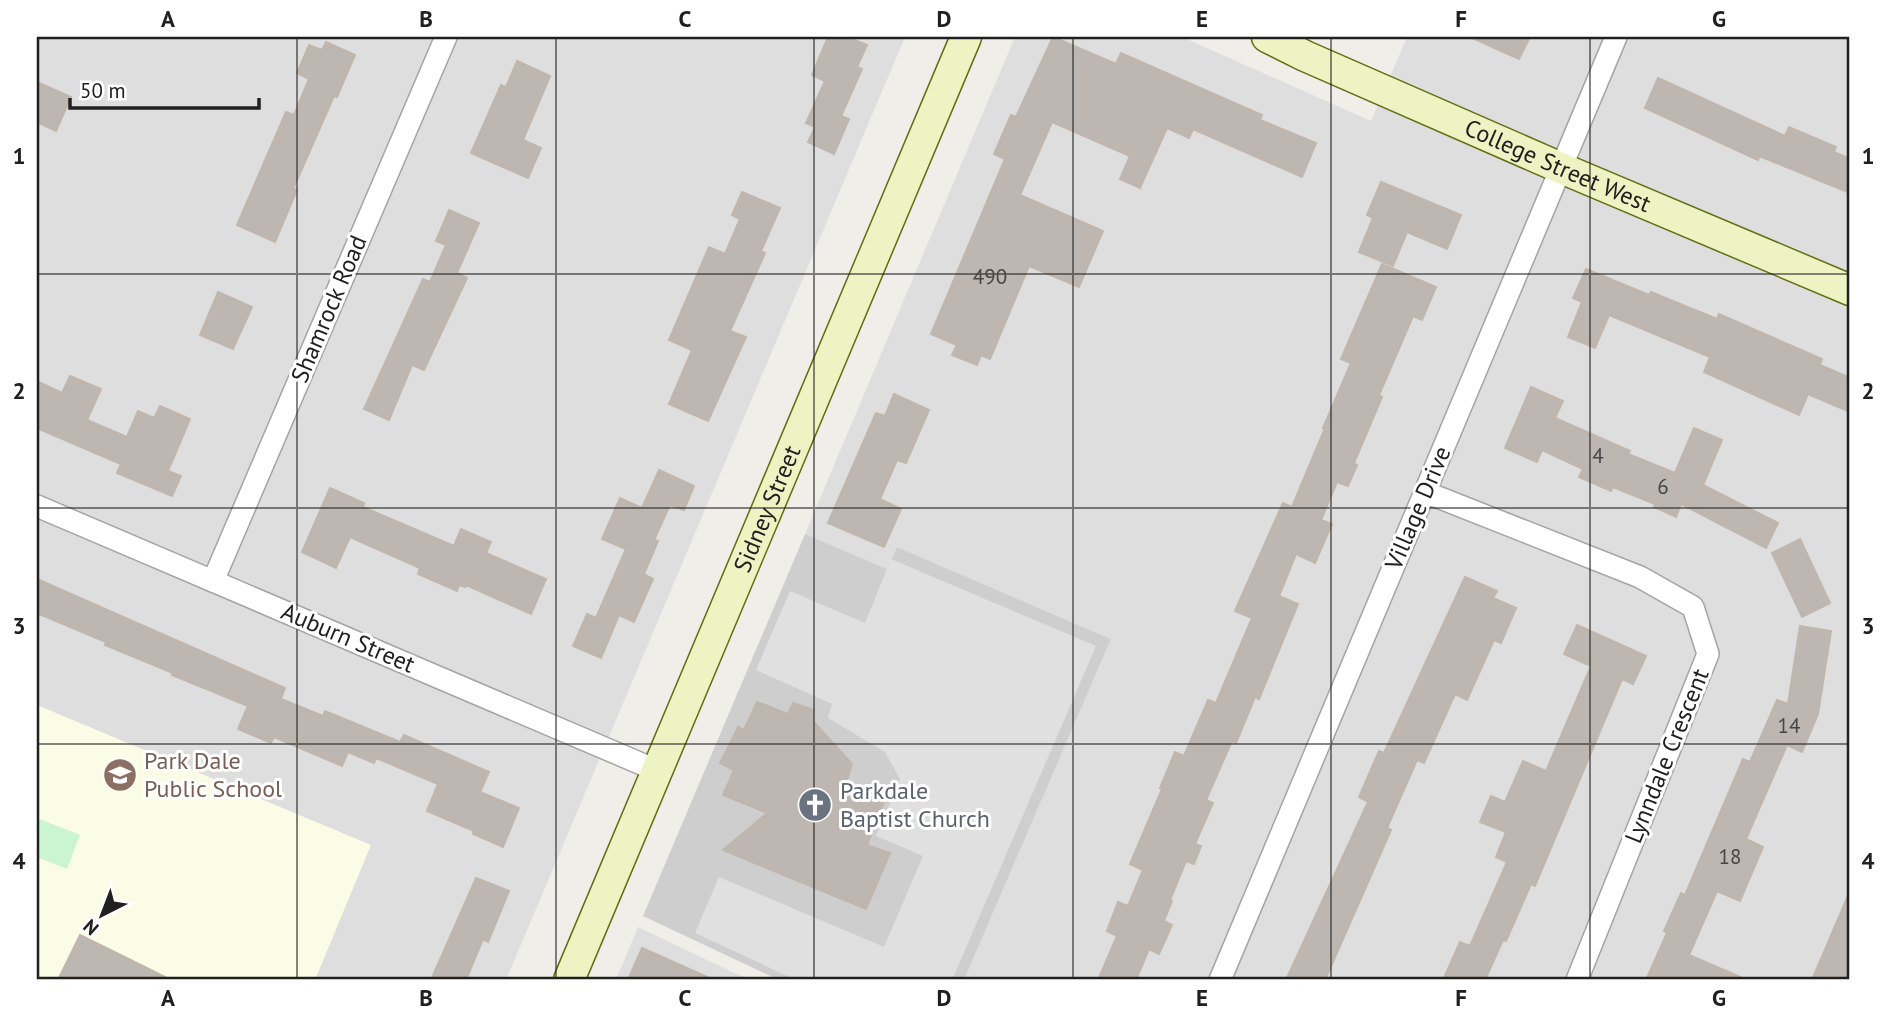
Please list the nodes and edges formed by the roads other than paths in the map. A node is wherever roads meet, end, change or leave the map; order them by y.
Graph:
1 (446, 37) edge
2 (966, 37) edge
3 (1268, 37) edge
4 (1616, 37) edge
5 (1562, 168) junction
6 (1850, 290) edge
7 (1425, 492) junction
8 (37, 506) edge
9 (213, 581) junction
10 (658, 771) junction
11 (569, 980) edge
12 (1220, 980) edge
13 (1577, 980) edge

1 - 9 street, Shamrock Road
2 - 10 main road, Sidney Street
3 - 5 main road, College Street West
4 - 5 street, Village Drive
5 - 6 main road, College Street West
5 - 7 street, Village Drive
7 - 12 street, Village Drive
7 - 13 street, Lynndale Crescent
8 - 9 street, Auburn Street
9 - 10 street, Auburn Street
10 - 11 main road, Sidney Street

